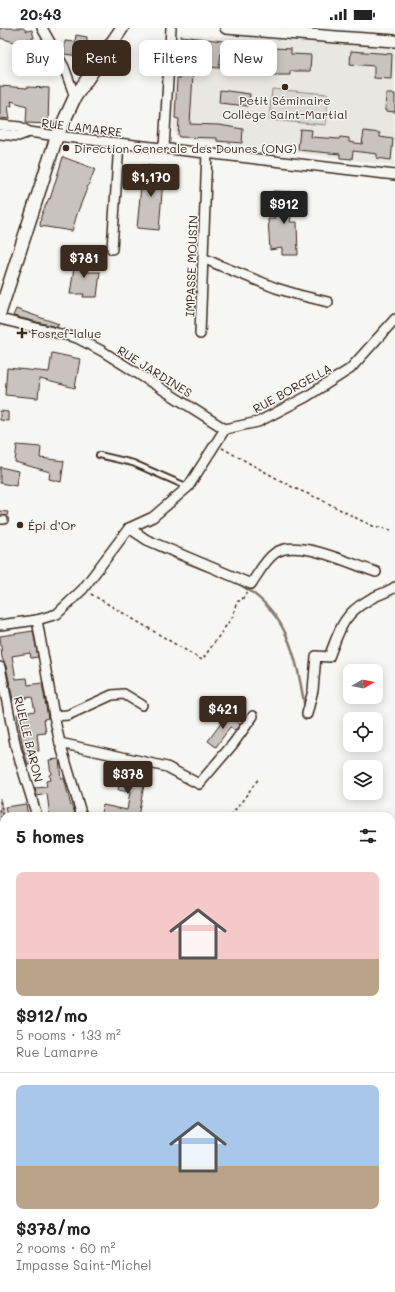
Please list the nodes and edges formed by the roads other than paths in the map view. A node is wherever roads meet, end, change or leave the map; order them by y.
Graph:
1 (42, 28) edge
2 (122, 28) edge
3 (171, 28) edge
4 (226, 28) edge
5 (336, 33) edge
6 (395, 41) edge
7 (76, 97) junction
8 (0, 125) edge
9 (29, 132) junction
10 (0, 134) edge
11 (57, 136) junction
12 (119, 144) junction
13 (164, 148) junction
14 (207, 152) junction
15 (395, 175) edge
16 (112, 250) dead end
17 (203, 258) junction
18 (328, 302) dead end
19 (0, 312) edge
20 (0, 319) edge
21 (395, 319) edge
22 (200, 334) dead end
23 (225, 429) junction
24 (99, 455) dead end
25 (188, 487) junction
26 (129, 528) junction
27 (376, 572) dead end
28 (395, 587) edge
29 (37, 620) junction
30 (0, 624) edge
31 (0, 667) edge
32 (142, 705) dead end
33 (307, 714) dead end
34 (54, 716) junction
35 (253, 716) dead end
36 (60, 743) junction
37 (36, 812) edge
38 (81, 812) edge

1 - 7 street
2 - 7 main road
3 - 13 street
4 - 5 street
5 - 6 street
7 - 11 main road
8 - 9 street, RUE LAMARRE
9 - 10 street, RUE LAMARRE
9 - 11 street, RUE LAMARRE
11 - 12 street, RUE LAMARRE
11 - 19 main road
12 - 13 street, RUE LAMARRE
12 - 16 street
13 - 14 street, RUE LAMARRE
14 - 15 street, RUE LAMARRE
14 - 17 street, IMPASSE MOUSIN
17 - 18 street
17 - 22 street, IMPASSE MOUSIN
20 - 23 street, RUE JARDINES
21 - 23 street, RUE BORGELLA
23 - 25 street
24 - 25 lane
25 - 26 street
26 - 27 street
26 - 29 street
28 - 33 street
29 - 30 street
29 - 34 street
31 - 37 street, RUELLE BARON
32 - 34 street
34 - 36 street
35 - 36 street
36 - 38 street

